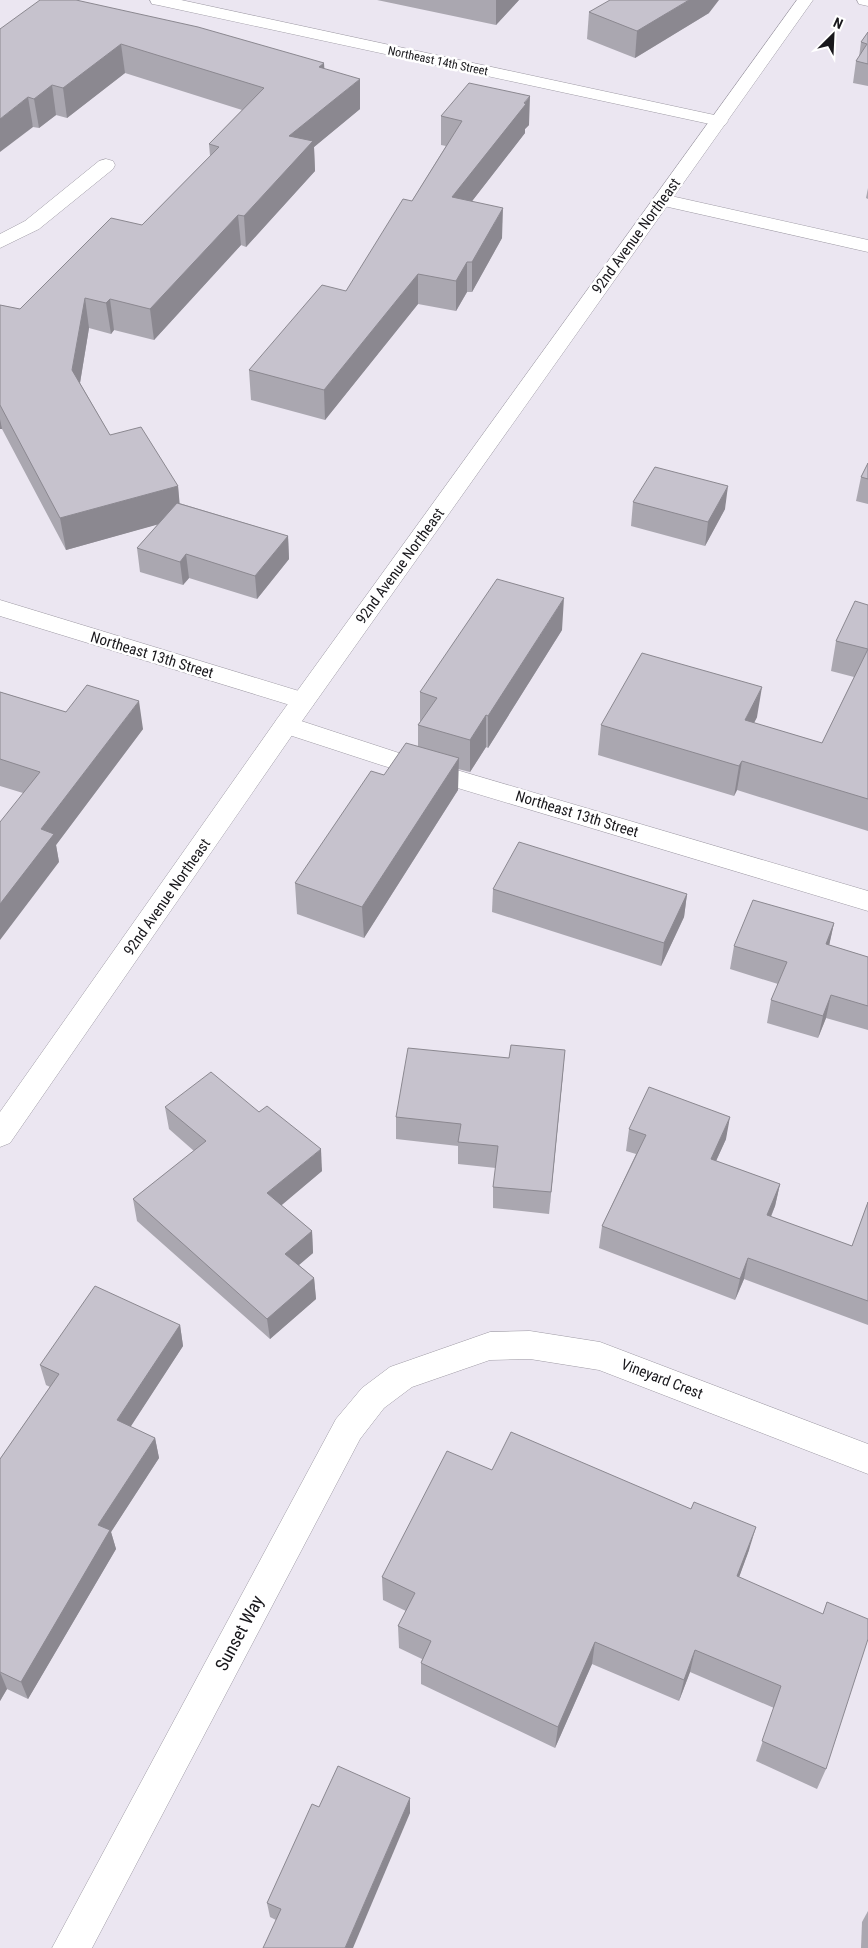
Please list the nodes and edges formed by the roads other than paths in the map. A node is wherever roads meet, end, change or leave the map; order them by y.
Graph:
1 (158, 0) edge
2 (805, 0) edge
3 (719, 121) junction
4 (106, 165) dead end
5 (662, 200) junction
6 (0, 242) edge
7 (868, 246) edge
8 (0, 608) edge
9 (303, 700) junction
10 (286, 725) junction
11 (868, 901) edge
12 (0, 1135) edge
13 (449, 1359) joint
14 (868, 1459) edge
15 (71, 1948) edge

1 - 3 street, Northeast 14th Street
2 - 3 street, 92nd Avenue Northeast
3 - 5 street, 92nd Avenue Northeast
4 - 6 street
5 - 7 street
5 - 9 street, 92nd Avenue Northeast
8 - 9 street, Northeast 13th Street
9 - 10 street, 92nd Avenue Northeast
10 - 11 street, Northeast 13th Street
10 - 12 street, 92nd Avenue Northeast
13 - 14 street, Vineyard Crest
13 - 15 street, Sunset Way

